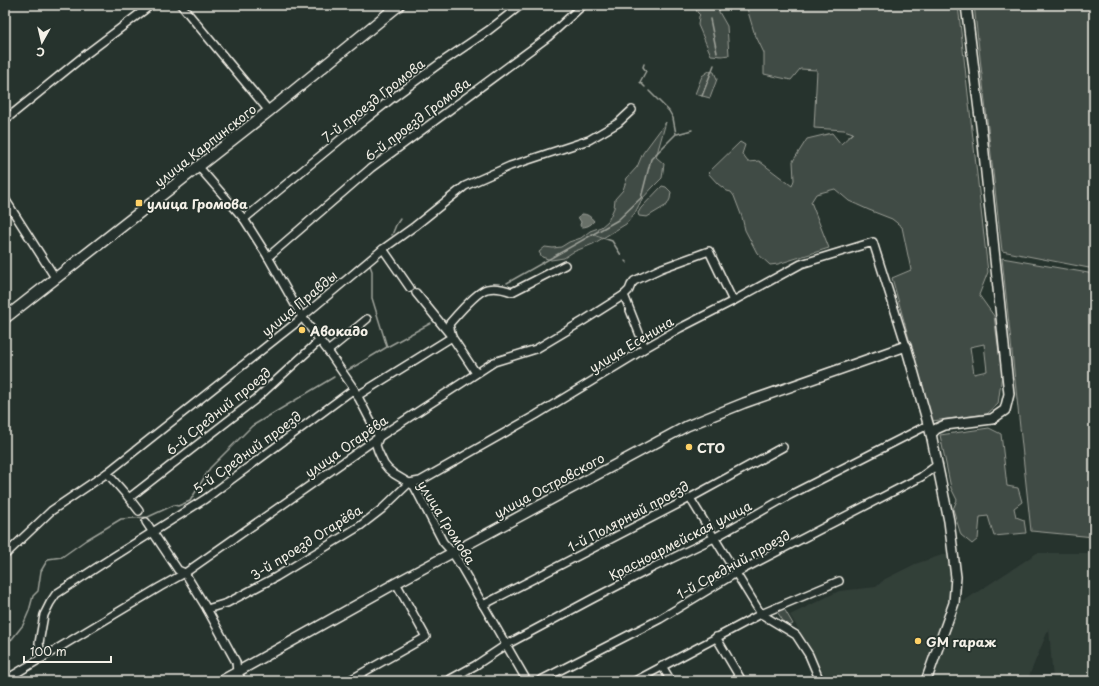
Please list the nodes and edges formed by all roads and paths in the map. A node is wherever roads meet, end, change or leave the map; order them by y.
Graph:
1 (151, 5) edge
2 (181, 5) edge
3 (399, 5) edge
4 (520, 5) edge
5 (583, 5) edge
6 (966, 5) edge
7 (632, 110) dead end
8 (269, 111) junction
9 (5, 120) edge
10 (198, 166) junction
11 (5, 199) edge
12 (244, 219) junction
13 (383, 249) junction
14 (268, 257) junction
15 (565, 265) dead end
16 (56, 278) junction
17 (410, 288) dead end
18 (416, 294) dead end
19 (624, 295) junction
20 (733, 302) junction
21 (302, 317) junction
22 (5, 318) edge
23 (367, 319) dead end
24 (452, 337) junction
25 (319, 340) junction
26 (906, 346) junction
27 (645, 348) junction
28 (328, 351) junction
29 (476, 373) junction
30 (355, 393) junction
31 (929, 429) junction
32 (379, 437) junction
33 (783, 447) dead end
34 (937, 464) junction
35 (107, 473) junction
36 (409, 483) junction
37 (129, 498) junction
38 (690, 498) junction
39 (139, 511) dead end
40 (146, 522) dead end
41 (153, 532) junction
42 (714, 538) junction
43 (452, 552) junction
44 (5, 555) edge
45 (185, 573) junction
46 (736, 574) junction
47 (839, 581) dead end
48 (396, 583) junction
49 (484, 605) junction
50 (207, 609) junction
51 (761, 614) junction
52 (716, 637) junction
53 (506, 645) junction
54 (42, 658) junction
55 (662, 666) junction
56 (237, 672) junction
57 (5, 680) edge
58 (221, 681) edge
59 (242, 681) edge
60 (348, 681) edge
61 (447, 681) edge
62 (527, 681) edge
63 (539, 681) edge
64 (635, 681) edge
65 (671, 681) edge
66 (742, 681) edge
67 (820, 681) edge
68 (926, 681) edge

1 - 9 street
2 - 8 street
3 - 8 main road, улица Карпинского
4 - 12 street, 7-й проезд Громова
5 - 14 street, 6-й проезд Громова
6 - 31 street
7 - 13 street, улица Правды
8 - 10 main road, улица Карпинского
10 - 12 street, улица Громова
10 - 16 main road, улица Карпинского
11 - 16 street
12 - 14 street, улица Громова
13 - 17 street
13 - 21 street, улица Правды
14 - 21 street, улица Громова
15 - 24 street
16 - 22 main road, улица Карпинского
18 - 24 street
19 - 20 street, улица Огарёва
19 - 27 street
19 - 29 street, улица Огарёва
20 - 26 street, улица Есенина
20 - 27 street, улица Есенина
21 - 25 street, улица Громова
21 - 35 street, улица Правды
23 - 28 street
24 - 29 street
24 - 30 street, 5-й Средний проезд
25 - 28 street, улица Громова
25 - 37 street, 6-й Средний проезд
26 - 31 street
26 - 43 street, улица Островского
27 - 36 street, улица Есенина
28 - 30 street, улица Громова
29 - 32 street, улица Огарёва
30 - 32 street, улица Громова
30 - 41 street, 5-й Средний проезд
31 - 34 street
31 - 42 street, Красноармейская улица
32 - 36 street, улица Громова
32 - 45 street, улица Огарёва
33 - 38 street, 1-й Полярный проезд
34 - 46 street, 1-й Средний проезд
34 - 68 street
35 - 37 street
35 - 44 street, улица Правды
36 - 43 street, улица Громова
36 - 50 street, 3-й проезд Огарёва
37 - 39 street
38 - 42 street
38 - 49 street, 1-й Полярный проезд
40 - 41 street
41 - 45 street
41 - 54 street, 5-й Средний проезд
42 - 46 street
42 - 53 street, Красноармейская улица
43 - 48 street, улица Островского
43 - 49 street, улица Громова
45 - 50 street
45 - 54 street, улица Огарёва
46 - 51 street
46 - 63 street, 1-й Средний проезд
47 - 51 street
48 - 56 street, улица Островского
48 - 60 street
49 - 53 street, улица Громова
50 - 56 street
51 - 52 street
51 - 67 street
52 - 55 street
52 - 66 street
53 - 61 street, Красноармейская улица
53 - 62 street, улица Громова
54 - 57 street, улица Огарёва
55 - 64 street
55 - 65 street
56 - 58 street, улица Островского
56 - 59 street

